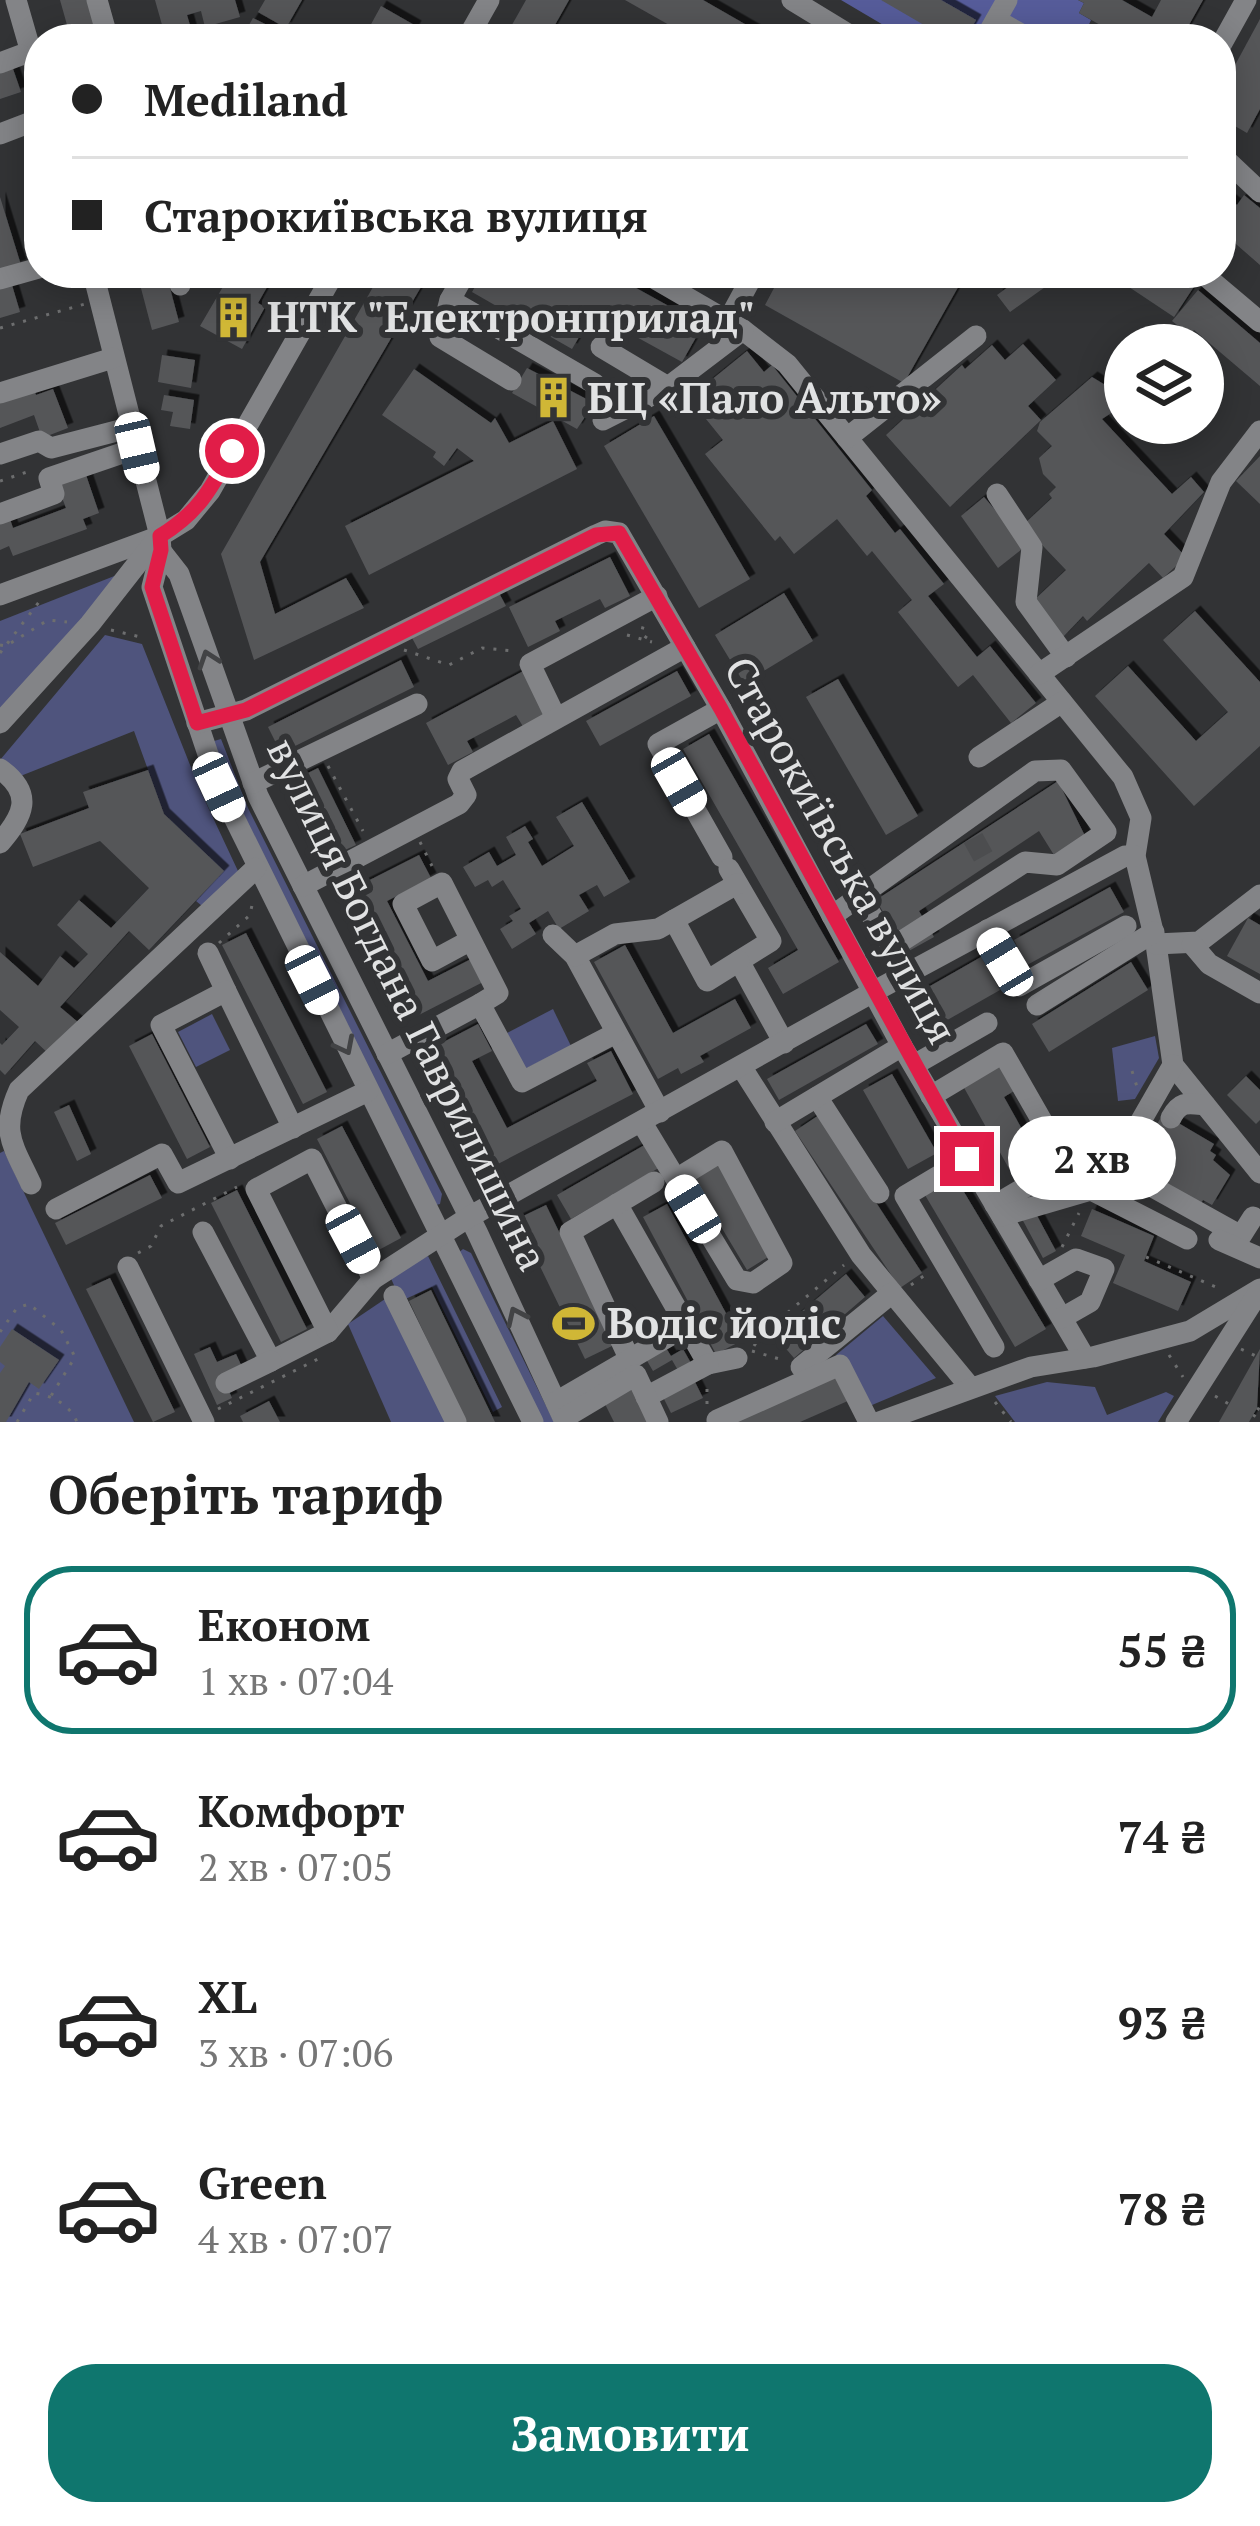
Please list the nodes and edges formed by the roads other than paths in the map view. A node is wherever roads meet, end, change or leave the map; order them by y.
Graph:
1 (792, 0) edge
2 (12, 9) edge
3 (831, 24) edge
4 (24, 41) edge
5 (1236, 169) edge
6 (1260, 192) edge
7 (97, 288) edge
8 (325, 288) edge
9 (457, 288) edge
10 (671, 288) edge
11 (749, 288) edge
12 (1220, 288) edge
13 (450, 300) junction
14 (1260, 322) edge
15 (736, 325) junction
16 (976, 336) dead end
17 (602, 346) dead end
18 (113, 358) junction
19 (511, 380) dead end
20 (595, 384) dead end
21 (668, 387) junction
22 (0, 393) edge
23 (603, 420) dead end
24 (1260, 431) edge
25 (134, 437) junction
26 (847, 438) junction
27 (0, 454) edge
28 (997, 494) dead end
29 (0, 514) edge
30 (160, 543) junction
31 (0, 595) edge
32 (657, 596) junction
33 (683, 648) junction
34 (1066, 657) junction
35 (1040, 674) junction
36 (1062, 701) junction
37 (417, 704) dead end
38 (721, 709) junction
39 (227, 716) junction
40 (556, 718) junction
41 (0, 723) edge
42 (197, 723) junction
43 (979, 757) dead end
44 (0, 769) edge
45 (253, 783) junction
46 (0, 843) edge
47 (1135, 856) junction
48 (256, 868) junction
49 (729, 870) junction
50 (303, 886) junction
51 (1260, 895) edge
52 (860, 896) junction
53 (832, 916) junction
54 (674, 920) junction
55 (1126, 926) dead end
56 (987, 931) junction
57 (553, 935) dead end
58 (1155, 938) junction
59 (471, 940) junction
60 (1192, 944) junction
61 (208, 953) road end
62 (575, 956) junction
63 (739, 961) junction
64 (226, 991) junction
65 (873, 992) junction
66 (1260, 993) edge
67 (481, 1004) junction
68 (1037, 1005) dead end
69 (987, 1023) dead end
70 (616, 1033) junction
71 (784, 1043) junction
72 (387, 1054) junction
73 (908, 1056) junction
74 (1173, 1065) junction
75 (742, 1068) junction
76 (368, 1091) junction
77 (931, 1096) junction
78 (817, 1097) junction
79 (1205, 1105) junction
80 (651, 1118) junction
81 (1171, 1118) dead end
82 (775, 1122) junction
83 (293, 1128) junction
84 (230, 1159) junction
85 (967, 1159) junction
86 (686, 1173) dead end
87 (1260, 1173) edge
88 (654, 1182) dead end
89 (31, 1184) dead end
90 (879, 1192) dead end
91 (617, 1204) junction
92 (56, 1209) dead end
93 (998, 1210) junction
94 (469, 1217) junction
95 (1253, 1217) dead end
96 (1210, 1226) dead end
97 (202, 1232) dead end
98 (440, 1236) junction
99 (1187, 1239) dead end
100 (136, 1258) road end
101 (1260, 1258) edge
102 (1043, 1278) junction
103 (374, 1279) junction
104 (1260, 1289) edge
105 (893, 1294) junction
106 (394, 1296) dead end
107 (1062, 1318) junction
108 (686, 1327) junction
109 (328, 1332) junction
110 (994, 1347) dead end
111 (736, 1358) dead end
112 (1085, 1358) junction
113 (630, 1360) junction
114 (271, 1361) junction
115 (708, 1364) junction
116 (801, 1367) road end
117 (226, 1383) dead end
118 (978, 1389) junction
119 (646, 1396) junction
120 (562, 1414) edge
121 (711, 1419) edge
122 (199, 1420) edge
123 (456, 1422) edge
124 (533, 1422) edge
125 (658, 1422) edge
126 (869, 1422) edge
127 (879, 1422) edge
128 (1176, 1422) edge

1 - 3 street
2 - 4 street
5 - 6 street
7 - 18 street
8 - 30 street
9 - 13 street
10 - 15 street
11 - 15 street
12 - 14 street
13 - 19 street
13 - 20 street
15 - 21 street
15 - 26 street
16 - 26 street
17 - 21 street
18 - 22 street
18 - 25 street
21 - 23 street
24 - 34 street
25 - 27 street
25 - 29 street
25 - 30 street
26 - 35 street
28 - 34 street
30 - 31 street
39 -> 30 street, вулиця Богдана Гаврилишина
30 - 41 street
30 - 42 street, вулиця Богдана Гаврилишина
32 - 33 street, Старокиївська вулиця
32 - 39 street, Старокиївська вулиця
32 - 40 street
33 - 38 street, Старокиївська вулиця
33 - 40 street
34 - 35 street
35 - 36 street
36 - 43 street
36 - 47 street
37 - 45 street
38 - 49 street
38 - 53 street, Старокиївська вулиця
39 - 42 street, Старокиївська вулиця
39 - 45 street, вулиця Богдана Гаврилишина
40 - 50 street
42 - 48 street, вулиця Богдана Гаврилишина
44 - 46 street
45 - 50 street, вулиця Богдана Гаврилишина
47 - 56 street
47 - 58 street
48 -> 76 street, вулиця Богдана Гаврилишина
48 - 89 street
49 - 54 street
49 - 63 street
50 - 72 street, вулиця Богдана Гаврилишина
51 - 60 street
52 - 52 street
52 - 53 street
53 - 65 street, Старокиївська вулиця
54 - 62 street
54 - 63 street
55 - 56 street
56 - 65 street
57 - 62 street
58 - 60 street
58 - 68 street
58 - 74 street
59 - 59 street
59 - 67 street
60 - 66 street
61 - 64 street
62 - 70 street
63 - 71 street
64 - 83 street
64 - 84 street
65 - 71 street
65 - 73 street, Старокиївська вулиця
67 - 70 street
67 - 72 street
69 - 73 street
70 - 80 street
71 - 75 street
72 - 94 street, вулиця Богдана Гаврилишина
73 - 77 street, Старокиївська вулиця
73 - 78 street
74 - 79 street
74 - 95 street
75 - 80 street
75 - 82 street
76 - 83 street
76 - 98 street, вулиця Богдана Гаврилишина
77 - 85 street, Старокиївська вулиця
77 - 93 street
78 - 82 street
78 - 90 street
79 - 81 street
79 - 87 street
80 - 86 street
80 - 94 street
82 - 105 street
83 - 84 street
84 - 92 street
85 - 93 street, Старокиївська вулиця
85 - 110 street
88 - 91 street
91 - 108 street
91 - 113 street
93 - 99 street
93 - 102 street, Старокиївська вулиця
94 - 98 street
120 -> 94 street, вулиця Богдана Гаврилишина
96 - 101 street
97 - 114 street
98 - 103 street
98 - 124 street, вулиця Богдана Гаврилишина
100 - 122 street
102 - 107 street, Старокиївська вулиця
102 - 107 street
103 - 109 street
103 - 109 street
104 - 112 street
104 - 128 street
105 - 116 street
105 - 118 street
106 - 123 street
107 - 112 street, Старокиївська вулиця
108 - 113 street
108 - 115 street
109 - 114 street
111 - 115 street
112 - 118 street
113 - 120 street
114 - 117 street
115 - 119 street
118 - 127 street
119 - 120 street
119 - 125 street
121 - 126 street

